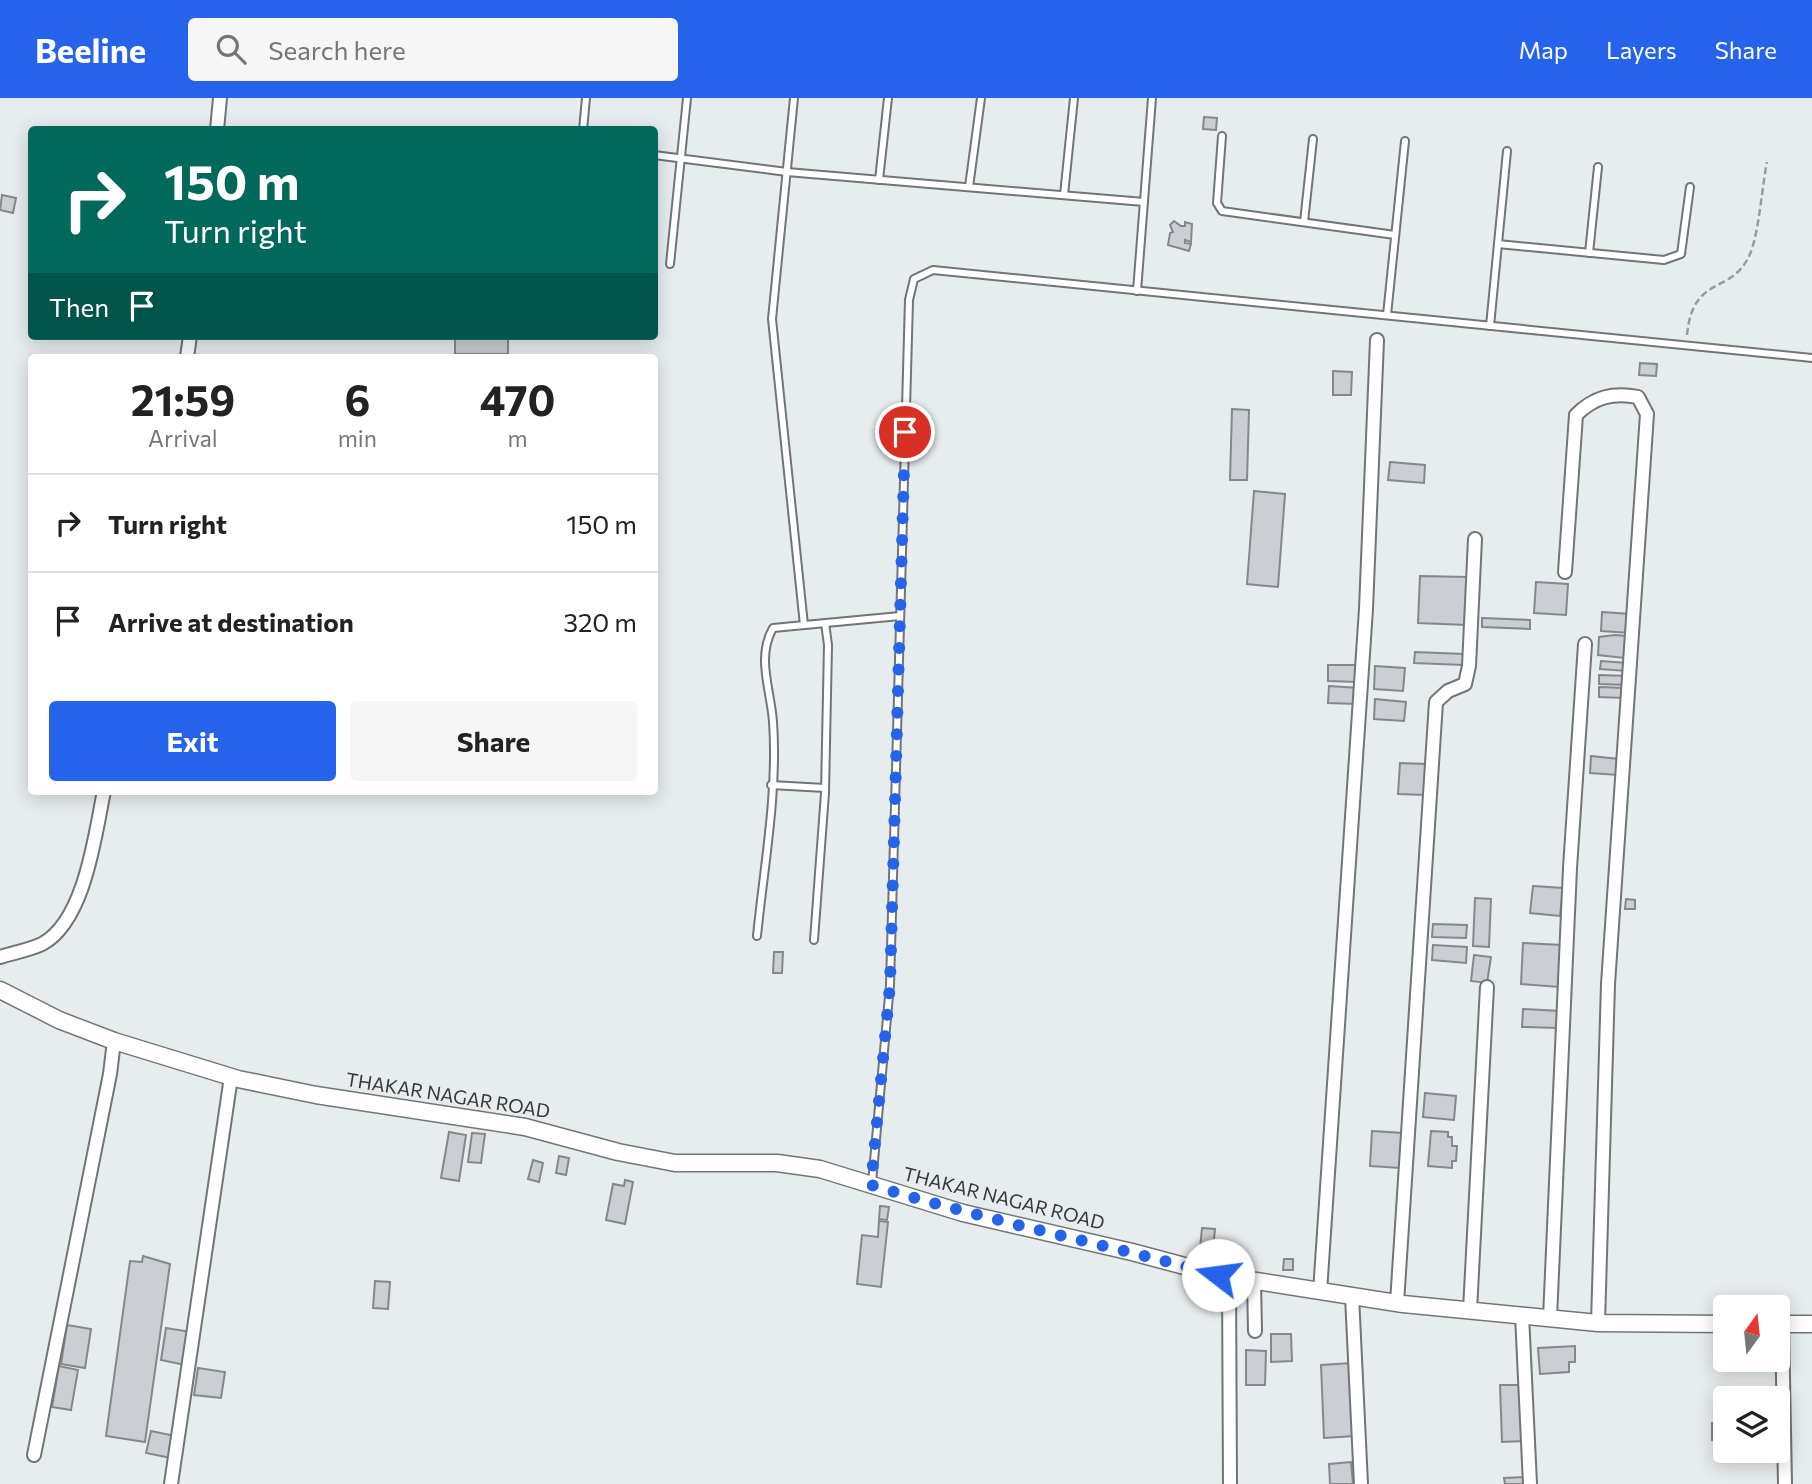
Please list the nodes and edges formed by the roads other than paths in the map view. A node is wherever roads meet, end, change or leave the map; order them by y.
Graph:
1 (220, 98) edge
2 (586, 98) edge
3 (687, 98) edge
4 (794, 98) edge
5 (888, 98) edge
6 (981, 98) edge
7 (1074, 98) edge
8 (1152, 98) edge
9 (218, 126) edge
10 (583, 126) edge
11 (1222, 136) dead end
12 (1313, 139) dead end
13 (1405, 141) dead end
14 (1507, 152) dead end
15 (658, 155) edge
16 (680, 158) junction
17 (1598, 167) dead end
18 (787, 172) junction
19 (879, 180) junction
20 (969, 187) junction
21 (1690, 187) dead end
22 (1064, 195) junction
23 (1144, 202) junction
24 (1304, 222) junction
25 (1395, 234) junction
26 (1498, 244) junction
27 (1589, 253) junction
28 (670, 264) dead end
29 (1137, 291) junction
30 (1387, 316) junction
31 (1490, 326) junction
32 (1377, 340) dead end
33 (1812, 358) edge
34 (1475, 539) dead end
35 (1565, 572) dead end
36 (900, 617) junction
37 (825, 623) junction
38 (804, 625) junction
39 (1585, 644) dead end
40 (771, 785) junction
41 (825, 788) junction
42 (103, 795) edge
43 (757, 936) dead end
44 (814, 940) dead end
45 (0, 957) edge
46 (1487, 987) dead end
47 (0, 990) edge
48 (114, 1041) junction
49 (231, 1077) junction
50 (871, 1185) junction
51 (1229, 1277) junction
52 (1254, 1281) junction
53 (1320, 1292) junction
54 (1352, 1296) junction
55 (1397, 1303) junction
56 (1470, 1310) junction
57 (1522, 1315) junction
58 (1550, 1318) junction
59 (1598, 1323) junction
60 (1713, 1324) edge
61 (1790, 1324) edge
62 (1812, 1324) edge
63 (1255, 1331) dead end
64 (1782, 1372) edge
65 (34, 1455) dead end
66 (171, 1484) edge
67 (1230, 1484) edge
68 (1362, 1484) edge
69 (1530, 1484) edge
70 (1785, 1484) edge

1 - 9 street
2 - 10 lane
3 - 16 lane
4 - 18 lane
5 - 19 lane
6 - 20 lane
7 - 22 lane
8 - 23 lane
11 - 24 lane
12 - 24 lane
13 - 25 lane
14 - 26 lane
15 - 16 lane
16 - 18 lane
16 - 28 lane
17 - 27 lane
18 - 19 lane
18 - 38 lane
19 - 20 lane
20 - 22 lane
21 - 27 lane
22 - 23 lane
23 - 29 lane
24 - 25 lane
25 - 30 lane
26 - 27 lane
26 - 31 lane
29 - 30 lane
29 - 36 lane
30 - 31 lane
31 - 33 lane
32 - 53 street
34 - 55 street
35 - 59 street
36 - 37 lane
36 - 50 lane
37 - 38 lane
37 - 41 lane
38 - 40 lane
39 - 58 street
40 - 41 lane
40 - 43 lane
41 - 44 lane
42 - 45 street
46 - 56 street
47 - 48 street, THAKAR NAGAR ROAD
48 - 49 street, THAKAR NAGAR ROAD
48 - 65 street
49 - 50 street, THAKAR NAGAR ROAD
49 - 66 street
50 - 51 street, THAKAR NAGAR ROAD
51 - 52 street, THAKAR NAGAR ROAD
51 - 67 street
52 - 53 street, THAKAR NAGAR ROAD
52 - 63 street
53 - 54 street, THAKAR NAGAR ROAD
54 - 55 street, THAKAR NAGAR ROAD
54 - 68 street
55 - 56 street, THAKAR NAGAR ROAD
56 - 57 street, THAKAR NAGAR ROAD
57 - 58 street, THAKAR NAGAR ROAD
57 - 69 street
58 - 59 street, THAKAR NAGAR ROAD
59 - 60 street, THAKAR NAGAR ROAD
61 - 62 street
64 - 70 street

